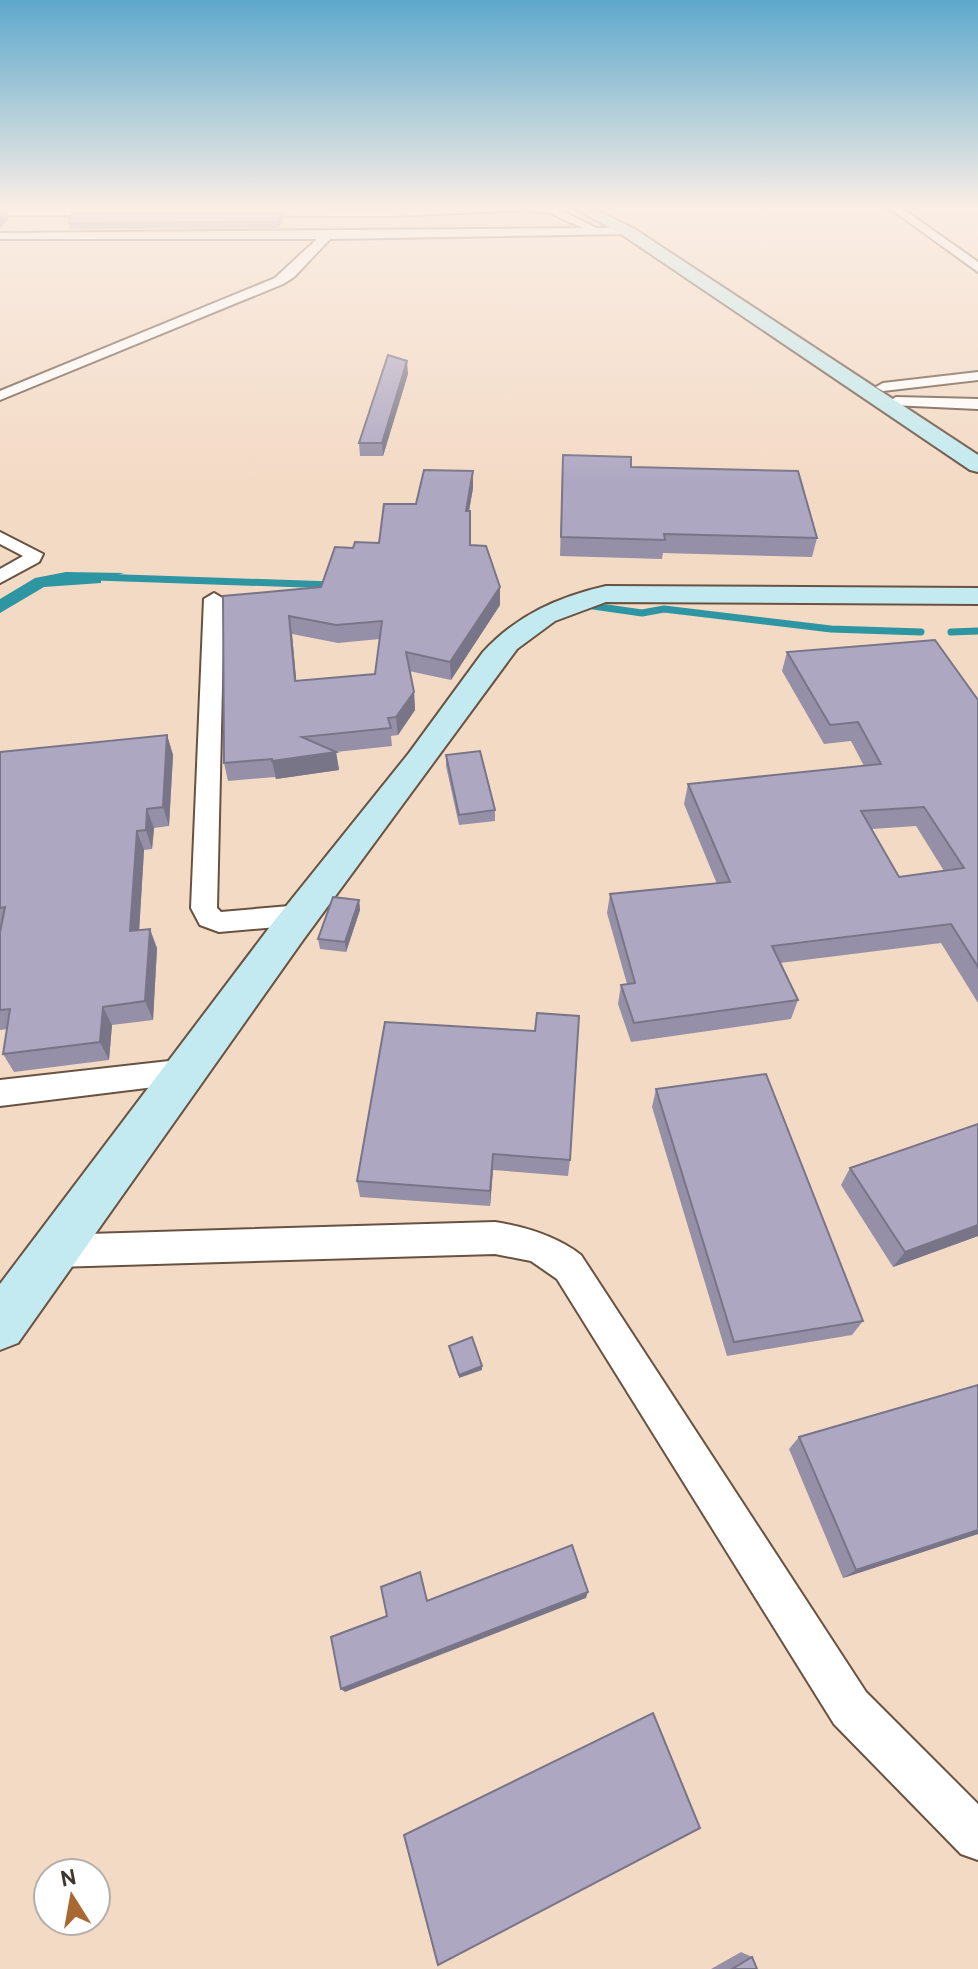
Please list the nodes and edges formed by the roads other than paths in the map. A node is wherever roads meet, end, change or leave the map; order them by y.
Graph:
1 (236, 299) edge
2 (734, 299) edge
3 (978, 376) edge
4 (883, 394) junction
5 (0, 396) edge
6 (978, 404) edge
7 (978, 465) edge
8 (0, 537) edge
9 (0, 577) edge
10 (978, 596) edge
11 (214, 599) dead end
12 (301, 915) junction
13 (187, 1071) junction
14 (0, 1093) edge
15 (55, 1251) junction
16 (0, 1325) edge
17 (978, 1837) edge

1 - 5 street
2 - 4 street
3 - 4 street
4 - 6 street
4 - 7 street
8 - 9 street
10 - 12 street
11 - 12 street
12 - 13 street
13 - 14 street
13 - 15 street
15 - 16 street
15 - 17 street

